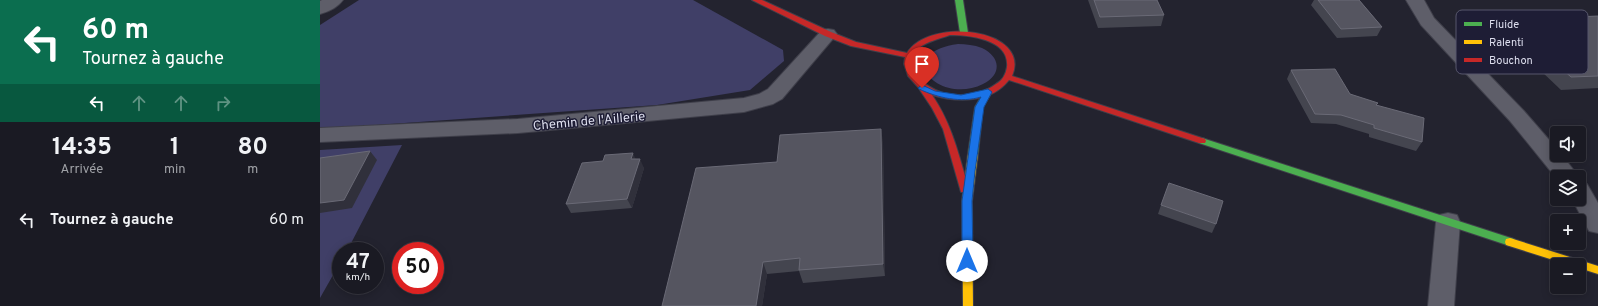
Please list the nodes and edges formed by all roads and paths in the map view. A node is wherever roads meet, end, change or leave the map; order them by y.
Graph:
1 (334, 0) edge
2 (756, 0) edge
3 (959, 0) edge
4 (1415, 0) edge
5 (320, 9) edge
6 (964, 32) junction
7 (828, 34) junction
8 (1456, 52) edge
9 (908, 56) junction
10 (1477, 74) edge
11 (1008, 77) junction
12 (922, 88) junction
13 (988, 92) junction
14 (320, 135) edge
15 (1562, 170) edge
16 (967, 201) junction
17 (1586, 203) edge
18 (1448, 222) junction
19 (1598, 224) edge
20 (1598, 270) edge
21 (968, 306) edge
22 (1441, 306) edge

1 - 5 street
2 - 7 main road
3 - 6 main road
4 - 8 street
6 - 9 main road
6 - 11 main road
7 - 9 main road
7 - 14 street, Chemin de l'Aillerie
9 - 12 main road
10 - 15 street
11 - 13 main road
11 - 18 main road
12 - 13 main road
12 - 16 main road
13 - 16 main road
16 - 21 main road
17 - 19 street
18 - 20 main road
18 - 22 street

